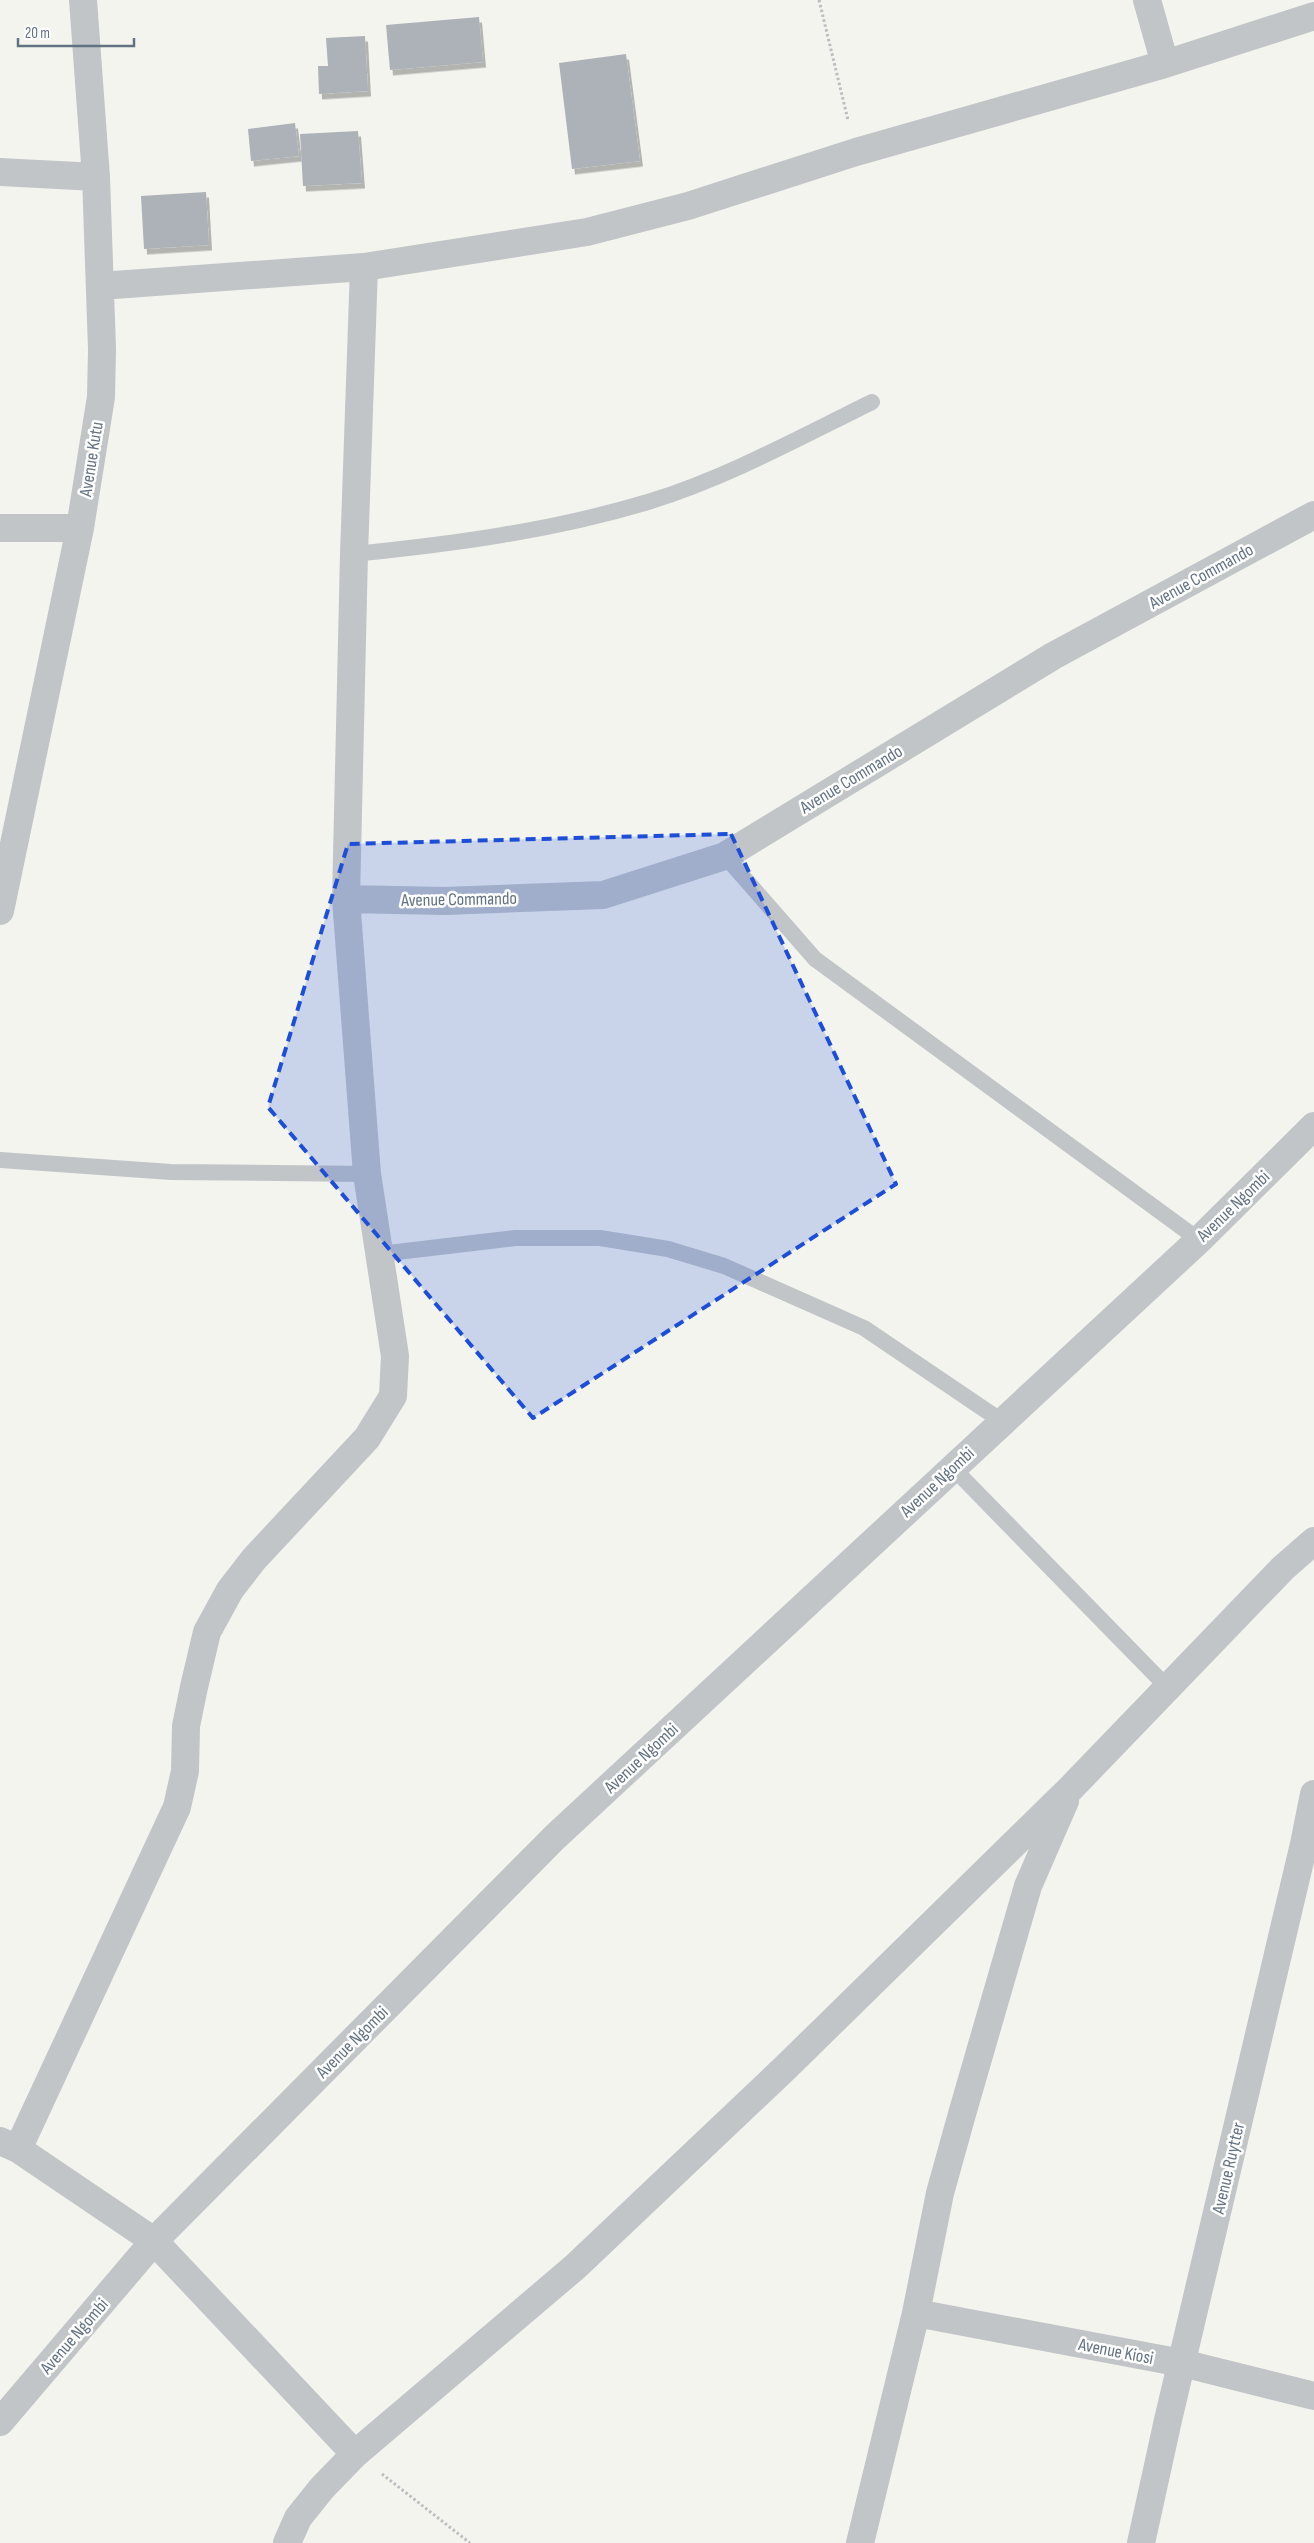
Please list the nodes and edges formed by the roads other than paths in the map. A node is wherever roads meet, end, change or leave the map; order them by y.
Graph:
1 (83, 0) edge
2 (1147, 0) edge
3 (1314, 16) edge
4 (1165, 64) junction
5 (0, 172) edge
6 (96, 177) junction
7 (364, 267) junction
8 (100, 286) junction
9 (872, 402) dead end
10 (1314, 515) edge
11 (0, 528) edge
12 (80, 528) junction
13 (354, 554) junction
14 (725, 856) junction
15 (346, 898) junction
16 (0, 911) edge
17 (1314, 1126) edge
18 (0, 1160) edge
19 (367, 1174) junction
20 (1199, 1240) junction
21 (380, 1254) junction
22 (1002, 1422) junction
23 (953, 1468) junction
24 (1314, 1541) edge
25 (1168, 1688) junction
26 (1070, 1789) junction
27 (1314, 1794) edge
28 (9, 2145) edge
29 (154, 2241) junction
30 (916, 2314) junction
31 (1182, 2364) junction
32 (1314, 2396) edge
33 (0, 2422) edge
34 (355, 2454) junction
35 (287, 2543) edge
36 (860, 2543) edge
37 (1141, 2543) edge

1 - 6 street, Avenue Kutu
2 - 4 street
3 - 4 street
4 - 7 street
5 - 6 street
6 - 8 street, Avenue Kutu
7 - 8 street
7 - 13 street
8 - 12 street, Avenue Kutu
9 - 13 lane
10 - 14 street, Avenue Commando
11 - 12 street
12 - 16 street, Avenue Kutu
13 - 15 street
14 - 15 street, Avenue Commando
14 - 20 lane
15 - 19 street
17 - 20 street, Avenue Ngombi
18 - 19 lane
19 - 21 street
20 - 22 street, Avenue Ngombi
21 - 22 lane
21 - 28 street
22 - 23 street, Avenue Ngombi
23 - 25 lane
23 - 29 street, Avenue Ngombi
24 - 25 street
25 - 26 street
26 - 30 street
26 - 34 street
27 - 31 street, Avenue Ruytter
28 - 29 street
29 - 33 street, Avenue Ngombi
29 - 34 street
30 - 31 street, Avenue Kiosi
30 - 36 street
31 - 32 street, Avenue Kiosi
31 - 37 street, Avenue Ruytter
34 - 35 street

